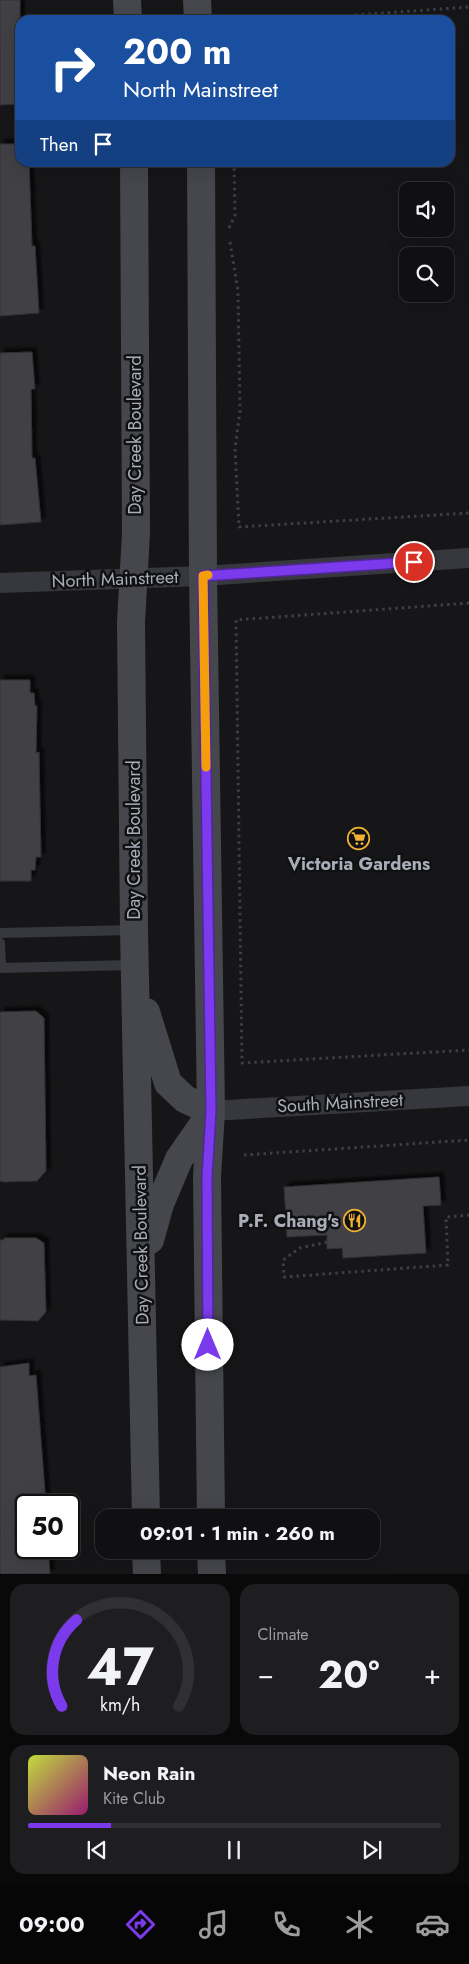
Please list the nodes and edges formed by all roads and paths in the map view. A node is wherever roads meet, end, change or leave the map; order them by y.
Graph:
1 (126, 0) edge
2 (197, 0) edge
3 (469, 8) edge
4 (128, 15) edge
5 (198, 15) edge
6 (361, 15) edge
7 (134, 167) edge
8 (201, 167) edge
9 (234, 167) edge
10 (469, 513) edge
11 (469, 558) edge
12 (203, 576) junction
13 (134, 578) junction
14 (0, 583) edge
15 (469, 603) edge
16 (134, 930) junction
17 (0, 933) edge
18 (0, 943) edge
19 (1, 968) edge
20 (136, 972) junction
21 (469, 1050) edge
22 (469, 1096) edge
23 (211, 1111) junction
24 (469, 1140) edge
25 (244, 1155) dead end
26 (469, 1215) edge
27 (327, 1242) dead end
28 (142, 1272) junction
29 (146, 1509) edge
30 (211, 1509) edge
31 (146, 1559) edge
32 (211, 1559) edge
33 (147, 1574) edge
34 (212, 1574) edge

1 - 4 main road
2 - 5 main road
3 - 6 path
7 - 13 main road, Day Creek Boulevard
8 - 12 main road
9 - 10 path
11 - 12 street, North Mainstreet
12 - 13 street, North Mainstreet
12 - 23 main road
13 - 14 street, North Mainstreet
13 - 16 main road, Day Creek Boulevard
15 - 21 path
16 - 17 lane
16 - 20 main road, Day Creek Boulevard
18 - 19 lane
19 - 20 lane
20 - 23 main road
20 - 28 main road, Day Creek Boulevard
22 - 23 street, South Mainstreet
23 - 28 main road
23 - 30 main road
24 - 25 path
26 - 27 path
28 - 29 main road, Day Creek Boulevard
31 - 33 main road
32 - 34 main road

